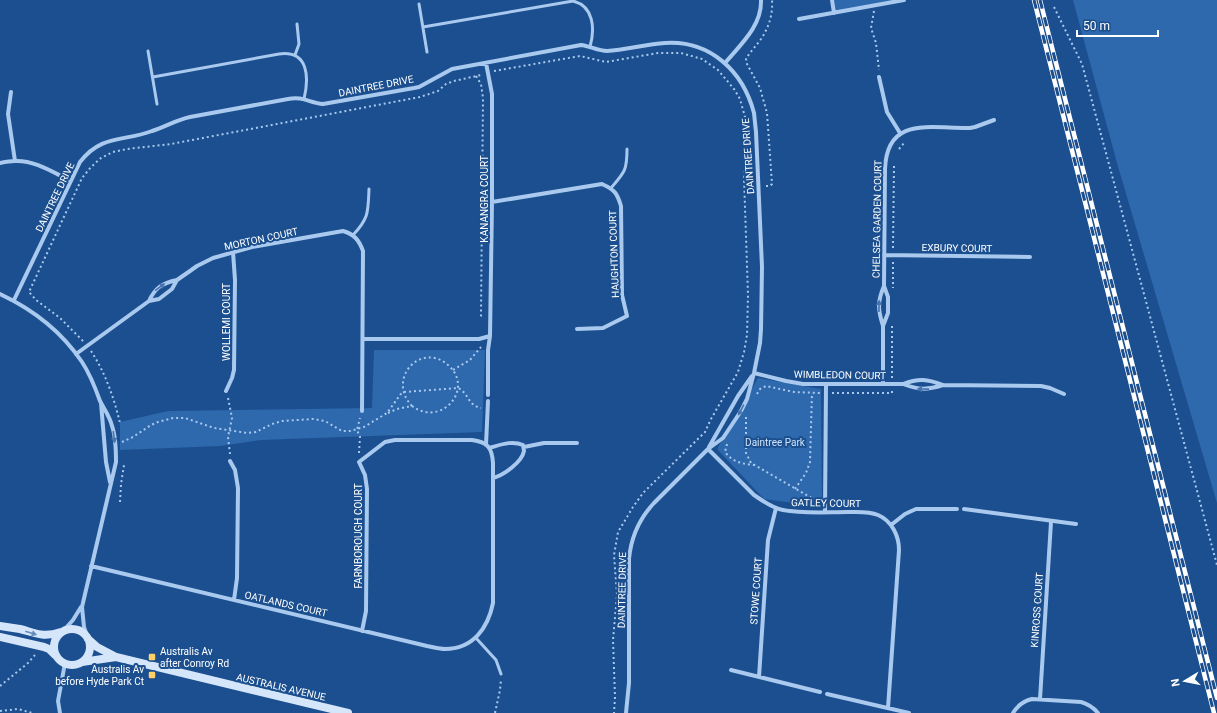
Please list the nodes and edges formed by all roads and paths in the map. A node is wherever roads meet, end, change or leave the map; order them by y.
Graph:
1 (761, 0) edge
2 (772, 0) edge
3 (832, 0) edge
4 (904, 0) edge
5 (580, 1) edge
6 (419, 4) dead end
7 (874, 6) junction
8 (1054, 7) dead end
9 (834, 13) junction
10 (799, 19) dead end
11 (297, 24) dead end
12 (423, 26) junction
13 (590, 46) junction
14 (148, 51) dead end
15 (427, 52) dead end
16 (295, 55) junction
17 (486, 63) junction
18 (725, 63) junction
19 (488, 73) junction
20 (476, 76) junction
21 (153, 77) junction
22 (880, 77) joint
23 (11, 92) dead end
24 (304, 99) junction
25 (158, 104) dead end
26 (994, 120) dead end
27 (901, 133) junction
28 (627, 148) dead end
29 (897, 150) dead end
30 (15, 161) junction
31 (0, 163) edge
32 (894, 164) dead end
33 (71, 181) junction
34 (751, 186) dead end
35 (765, 186) dead end
36 (744, 187) junction
37 (612, 188) junction
38 (368, 189) dead end
39 (492, 202) junction
40 (353, 235) junction
41 (233, 252) junction
42 (884, 255) junction
43 (893, 256) junction
44 (1030, 257) dead end
45 (177, 280) junction
46 (884, 286) junction
47 (893, 293) dead end
48 (0, 294) edge
49 (14, 300) junction
50 (149, 301) junction
51 (480, 319) dead end
52 (892, 320) dead end
53 (883, 326) junction
54 (577, 329) dead end
55 (490, 336) junction
56 (363, 339) junction
57 (87, 346) junction
58 (76, 354) junction
59 (453, 370) junction
60 (754, 373) junction
61 (826, 384) junction
62 (883, 384) junction
63 (892, 384) junction
64 (903, 384) junction
65 (943, 385) junction
66 (458, 388) junction
67 (226, 391) joint
68 (403, 391) junction
69 (812, 393) junction
70 (826, 393) junction
71 (1064, 394) dead end
72 (488, 395) dead end
73 (755, 398) dead end
74 (100, 401) junction
75 (488, 402) dead end
76 (412, 406) junction
77 (488, 409) junction
78 (362, 410) joint
79 (748, 412) dead end
80 (387, 413) junction
81 (746, 416) junction
82 (744, 420) dead end
83 (120, 426) dead end
84 (357, 430) junction
85 (229, 431) junction
86 (122, 438) dead end
87 (729, 441) dead end
88 (123, 442) junction
89 (115, 443) junction
90 (577, 443) dead end
91 (488, 446) junction
92 (123, 447) dead end
93 (524, 448) junction
94 (708, 449) junction
95 (124, 461) dead end
96 (230, 461) joint
97 (359, 462) junction
98 (754, 465) junction
99 (494, 478) junction
100 (110, 484) junction
101 (795, 489) junction
102 (120, 502) dead end
103 (776, 508) junction
104 (957, 509) dead end
105 (964, 509) dead end
106 (825, 512) junction
107 (1051, 522) junction
108 (1076, 524) dead end
109 (891, 525) junction
110 (1217, 565) edge
111 (92, 566) junction
112 (234, 600) junction
113 (82, 607) junction
114 (0, 626) edge
115 (63, 631) junction
116 (362, 631) junction
117 (0, 637) edge
118 (88, 638) junction
119 (476, 638) junction
120 (39, 645) junction
121 (116, 657) junction
122 (57, 658) junction
123 (81, 662) junction
124 (65, 663) junction
125 (731, 670) dead end
126 (500, 674) joint
127 (759, 677) junction
128 (0, 686) edge
129 (820, 692) dead end
130 (827, 694) dead end
131 (1040, 699) junction
132 (888, 708) junction
133 (0, 711) edge
134 (32, 713) edge
135 (60, 713) edge
136 (348, 713) edge
137 (495, 713) edge
138 (614, 713) edge
139 (626, 713) edge
140 (909, 713) edge
141 (1013, 713) edge
142 (1098, 713) edge

1 - 18 street
2 - 35 path
3 - 9 street
4 - 7 street
5 - 12 lane
5 - 13 lane
6 - 12 lane
7 - 9 street
7 - 22 path
8 - 110 path
9 - 10 street
11 - 16 lane
12 - 15 lane
13 - 17 street, DAINTREE DRIVE
13 - 18 street, DAINTREE DRIVE
14 - 21 lane
16 - 21 lane
16 - 24 lane
17 - 19 street, KANANGRA COURT
17 - 24 street, DAINTREE DRIVE
18 - 60 street, DAINTREE DRIVE
19 - 20 path
19 - 36 path
19 - 39 street, KANANGRA COURT
20 - 51 path
20 - 57 path
21 - 25 lane
22 - 27 street
23 - 30 street
24 - 33 street, DAINTREE DRIVE
26 - 27 street
27 - 29 path
27 - 42 street, CHELSEA GARDEN COURT
28 - 37 lane
30 - 31 street
30 - 33 street
32 - 43 path
33 - 49 street, DAINTREE DRIVE
34 - 36 path
36 - 138 path
37 - 39 street
37 - 54 street, HAUGHTON COURT
38 - 40 lane
39 - 55 street, KANANGRA COURT
40 - 41 street, MORTON COURT
40 - 56 street
41 - 45 street, MORTON COURT
41 - 67 street, WOLLEMI COURT
42 - 43 street, EXBURY COURT
42 - 46 street, CHELSEA GARDEN COURT
43 - 44 street, EXBURY COURT
43 - 47 path
45 - 50 street, MORTON COURT
50 -> 45 street, MORTON COURT
53 -> 46 street, CHELSEA GARDEN COURT
46 - 53 street, CHELSEA GARDEN COURT
48 - 49 street
49 - 58 street
50 - 57 street, MORTON COURT
52 - 63 path
53 - 62 street, CHELSEA GARDEN COURT
55 - 56 street
55 - 59 path
55 - 72 street, KANANGRA COURT
56 - 78 street
57 - 58 street, MORTON COURT
57 - 83 path
58 - 74 street
59 - 66 path
59 - 68 path
60 - 61 street, WIMBLEDON COURT
60 - 94 street, DAINTREE DRIVE
60 -> 94 street, DAINTREE DRIVE
61 - 62 street, WIMBLEDON COURT
61 - 70 street
62 - 63 street, WIMBLEDON COURT
63 - 64 street, WIMBLEDON COURT
63 - 70 path
64 - 65 street, WIMBLEDON COURT
65 -> 64 street, WIMBLEDON COURT
65 - 71 street, WIMBLEDON COURT
66 - 68 path
66 - 76 path
66 - 77 path
67 - 85 path
68 - 76 path
68 - 80 path
69 - 70 path
69 - 73 path
69 - 101 path
70 - 106 street
74 -> 89 street
74 - 100 street
75 - 77 street, OATLANDS COURT
76 - 80 path
77 - 91 street, OATLANDS COURT
78 - 84 path
79 - 81 path
80 - 84 path
81 - 82 path
81 - 98 path
84 - 85 path
84 - 97 path
85 - 88 path
85 - 96 path
86 - 88 path
87 - 98 path
88 - 89 path
88 - 92 path
89 - 100 street
90 - 93 street
91 - 93 street
91 - 97 street
91 - 99 street, OATLANDS COURT
93 - 99 street
94 - 103 street, GATLEY COURT
94 - 139 street, DAINTREE DRIVE
95 - 102 path
96 - 112 street
97 - 116 street, FARNBOROUGH COURT
98 - 101 path
99 - 119 street, OATLANDS COURT
100 - 111 street
101 - 106 path
103 - 106 street, GATLEY COURT
103 - 127 street, STOWE COURT
104 - 109 street
105 - 107 street
106 - 109 street, GATLEY COURT
107 - 108 street
107 - 131 street, KINROSS COURT
109 - 132 street
111 - 112 street, OATLANDS COURT
111 - 113 street
112 - 116 street, OATLANDS COURT
113 - 115 street
113 - 118 street
114 -> 115 street
115 - 118 street
115 - 122 street
116 - 119 street, OATLANDS COURT
117 - 120 street
118 - 121 street, AUSTRALIS AVENUE
118 - 123 street
119 - 126 lane
120 - 122 street
120 - 128 path
121 - 123 street, AUSTRALIS AVENUE
121 - 136 street, AUSTRALIS AVENUE
122 - 124 street
123 - 124 street
124 - 135 street
125 - 127 street
126 - 137 path
127 - 129 street
130 - 132 street
131 - 141 street
131 - 142 street
132 - 140 street
133 - 134 path

